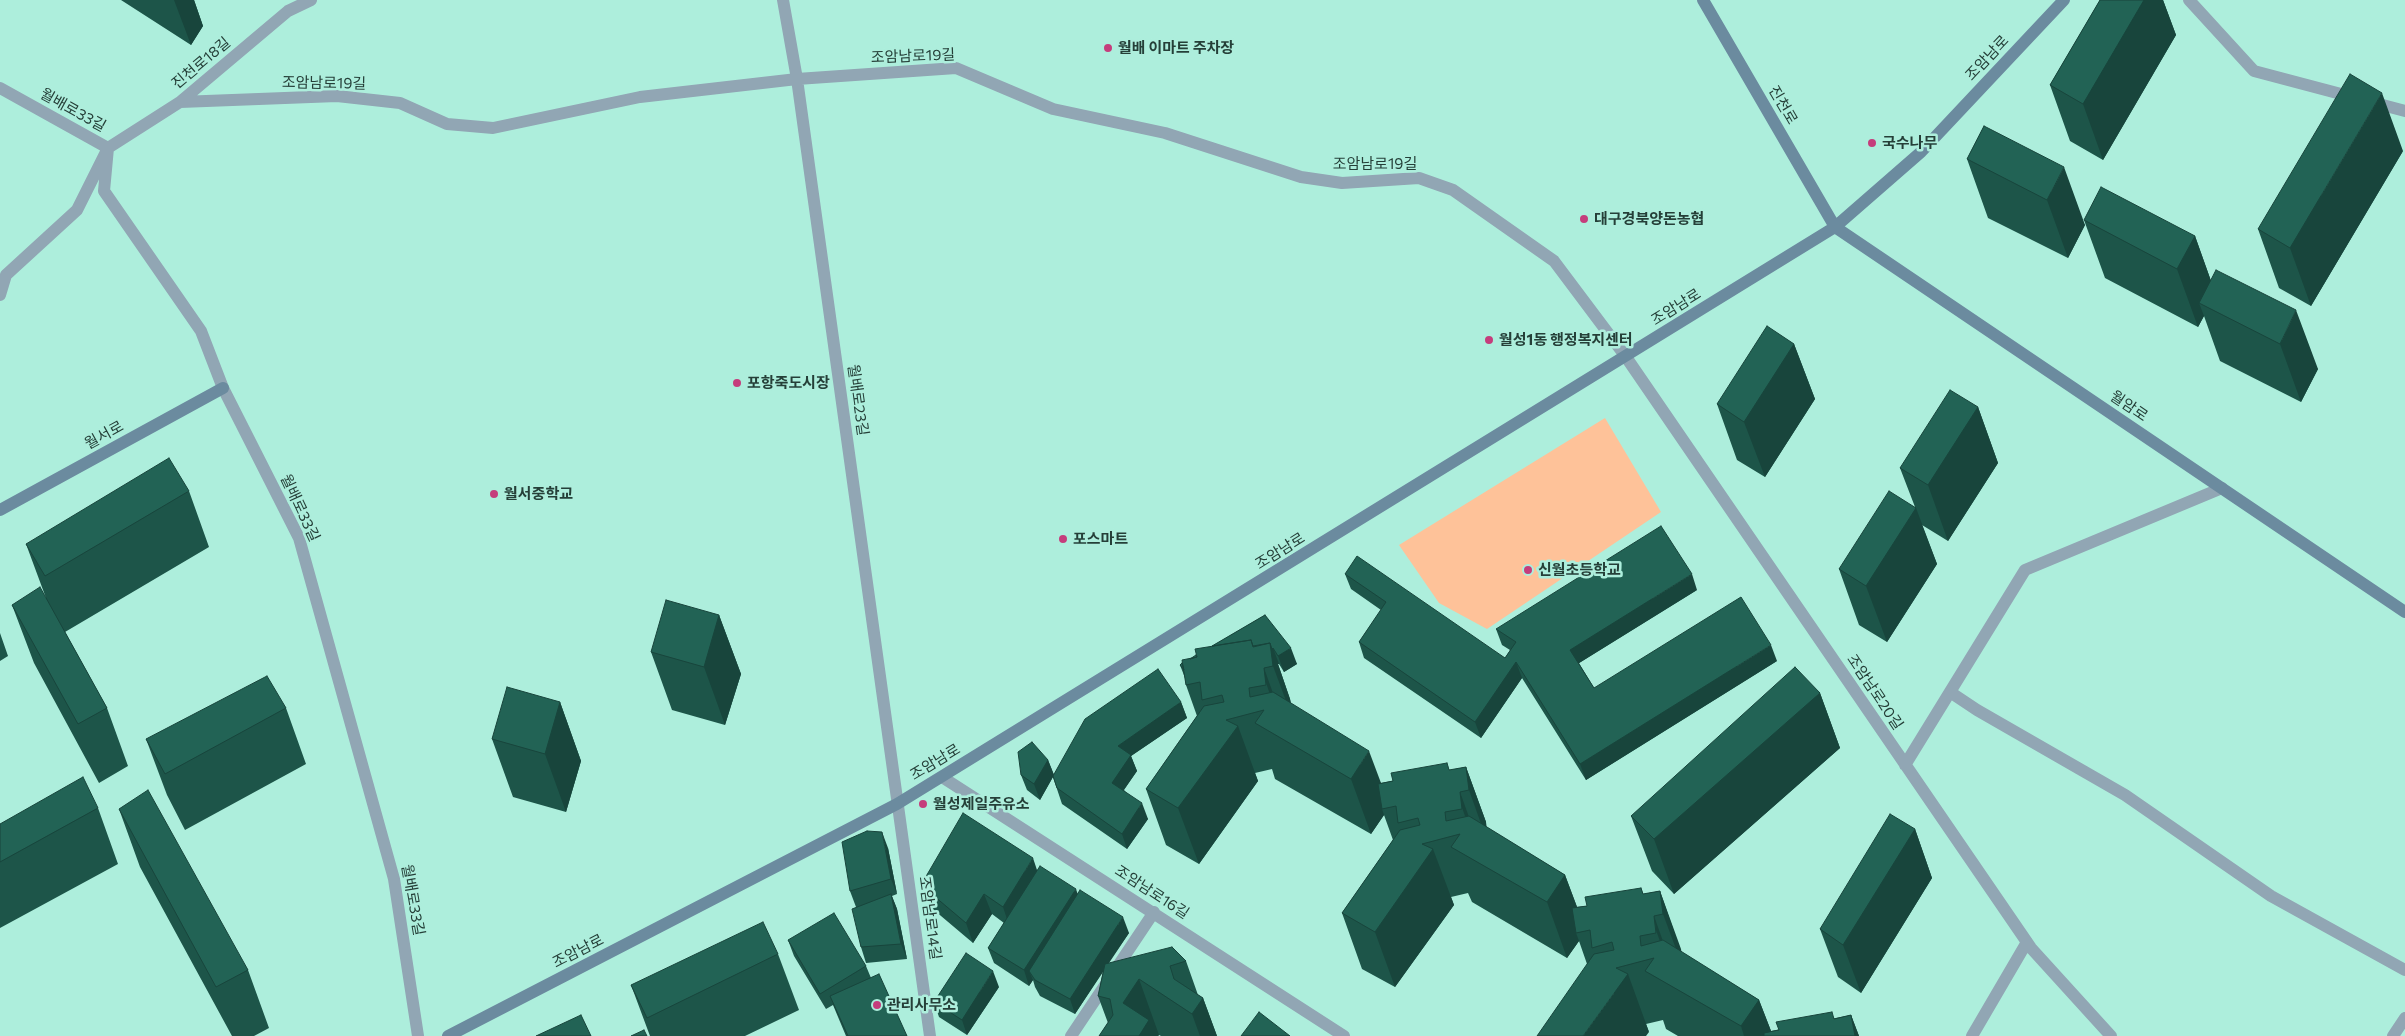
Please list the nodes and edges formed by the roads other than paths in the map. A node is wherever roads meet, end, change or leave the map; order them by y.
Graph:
1 (311, 0) edge
2 (784, 0) edge
3 (1703, 0) edge
4 (2064, 0) edge
5 (2189, 0) edge
6 (797, 79) junction
7 (0, 88) edge
8 (180, 102) junction
9 (2405, 111) edge
10 (108, 148) junction
11 (1835, 226) junction
12 (0, 296) edge
13 (1626, 357) junction
14 (223, 388) junction
15 (2222, 488) junction
16 (0, 510) edge
17 (2405, 612) edge
18 (1950, 692) junction
19 (1906, 765) junction
20 (942, 777) junction
21 (897, 804) junction
22 (1154, 912) junction
23 (2027, 942) junction
24 (2405, 970) edge
25 (2405, 1018) edge
26 (418, 1036) edge
27 (448, 1036) edge
28 (930, 1036) edge
29 (1071, 1036) edge
30 (1344, 1036) edge
31 (1972, 1036) edge
32 (2110, 1036) edge
33 (2393, 1036) edge

1 - 8 street, 진천로18길
2 - 6 street, 월배로23길
3 - 11 main road, 진천로
4 - 11 main road, 조암남로
5 - 9 street
6 - 8 street, 조암남로19길
6 - 13 street, 조암남로19길
6 - 21 street, 월배로23길
7 - 10 street, 월배로33길
8 - 10 street, 진천로18길
10 - 12 street
10 - 14 street, 월배로33길
11 - 13 main road, 조암남로
11 - 15 main road, 월암로
13 - 19 street, 조암남로20길
13 - 20 main road, 조암남로
14 - 16 main road, 월서로
14 - 26 street, 월배로33길
15 - 17 main road, 월암로
15 - 18 street
18 - 19 street
18 - 24 street
19 - 23 street, 조암남로20길
20 - 21 main road, 조암남로
20 - 22 street, 조암남로16길
21 - 27 main road, 조암남로
21 - 28 street, 조암남로14길
22 - 29 street
22 - 30 street, 조암남로16길
23 - 31 street
23 - 32 street, 조암남로20길
25 - 33 street

